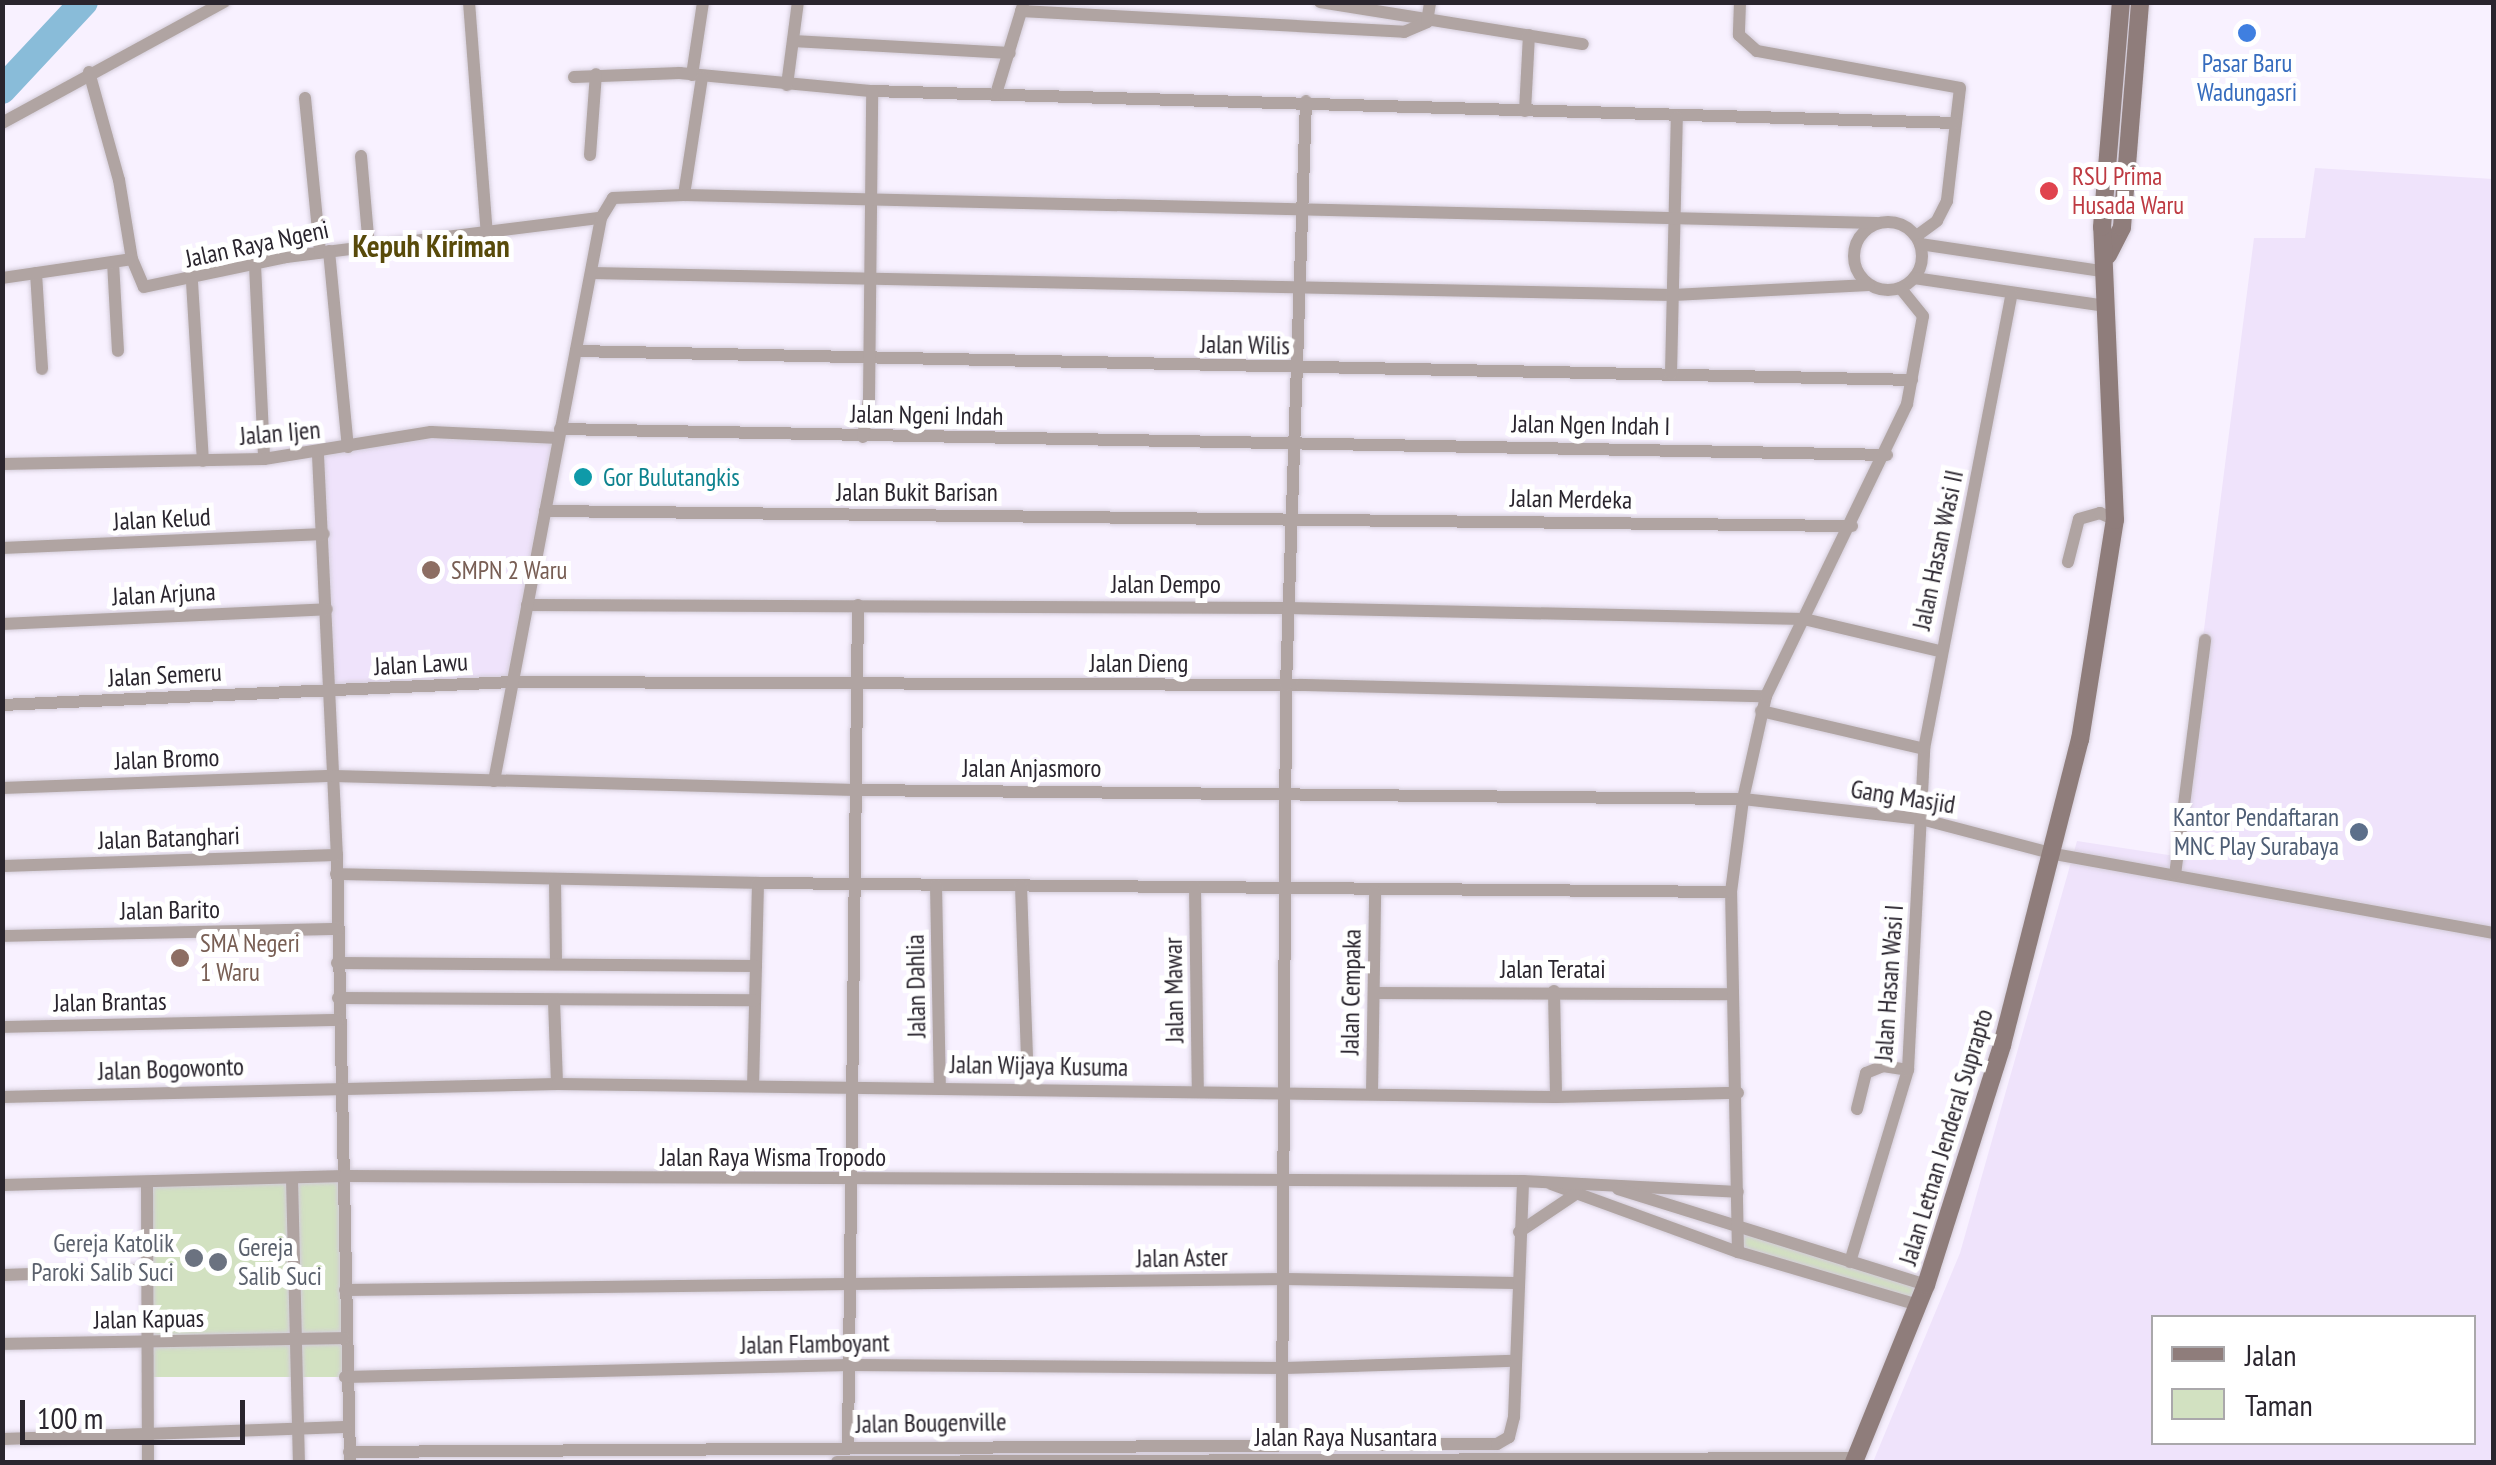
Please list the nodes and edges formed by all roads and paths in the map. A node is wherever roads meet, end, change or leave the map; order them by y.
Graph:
1 (224, 2) edge
2 (469, 2) edge
3 (703, 2) edge
4 (798, 2) edge
5 (1320, 2) edge
6 (1430, 2) edge
7 (1740, 2) edge
8 (2121, 2) edge
9 (2140, 2) edge
10 (1023, 7) edge
11 (1427, 22) junction
12 (1529, 36) junction
13 (793, 41) junction
14 (1583, 44) dead end
15 (1010, 53) junction
16 (88, 72) junction
17 (596, 74) junction
18 (697, 76) junction
19 (574, 77) dead end
20 (787, 85) junction
21 (872, 91) junction
22 (996, 94) junction
23 (305, 98) dead end
24 (1306, 101) junction
25 (1525, 110) junction
26 (1676, 117) junction
27 (2, 123) edge
28 (1955, 123) junction
29 (590, 155) dead end
30 (361, 156) dead end
31 (684, 194) junction
32 (870, 202) junction
33 (1303, 207) junction
34 (602, 218) junction
35 (1674, 218) junction
36 (1877, 223) junction
37 (487, 234) junction
38 (1918, 240) junction
39 (369, 247) junction
40 (324, 252) junction
41 (132, 259) junction
42 (113, 262) junction
43 (2108, 264) junction
44 (254, 266) junction
45 (36, 272) junction
46 (591, 273) junction
47 (2, 278) edge
48 (1914, 278) junction
49 (866, 280) junction
50 (192, 282) junction
51 (1869, 284) junction
52 (1302, 287) junction
53 (1900, 288) junction
54 (2012, 294) junction
55 (1672, 295) junction
56 (2106, 306) junction
57 (118, 351) dead end
58 (576, 351) junction
59 (868, 356) junction
60 (42, 369) dead end
61 (1300, 369) junction
62 (1671, 374) junction
63 (1912, 380) junction
64 (560, 434) junction
65 (863, 437) junction
66 (1294, 444) junction
67 (348, 447) junction
68 (318, 455) junction
69 (1887, 455) junction
70 (264, 459) junction
71 (203, 461) junction
72 (2, 464) edge
73 (545, 512) junction
74 (1290, 516) junction
75 (2115, 520) junction
76 (1852, 526) junction
77 (324, 534) junction
78 (2, 548) edge
79 (2068, 562) dead end
80 (527, 605) junction
81 (858, 605) junction
82 (1288, 608) junction
83 (327, 609) junction
84 (1804, 619) junction
85 (2, 624) edge
86 (2205, 640) dead end
87 (1939, 651) junction
88 (513, 682) junction
89 (1286, 685) junction
90 (857, 686) junction
91 (330, 690) junction
92 (1766, 696) junction
93 (2, 705) edge
94 (1761, 711) junction
95 (1924, 749) junction
96 (334, 776) junction
97 (494, 780) junction
98 (2, 788) edge
99 (856, 790) junction
100 (1285, 790) junction
101 (1736, 799) junction
102 (1922, 819) junction
103 (2054, 854) junction
104 (337, 855) junction
105 (2, 866) edge
106 (336, 874) junction
107 (2175, 875) junction
108 (555, 879) junction
109 (758, 884) junction
110 (854, 885) junction
111 (936, 885) junction
112 (1021, 886) junction
113 (1196, 887) junction
114 (1286, 888) junction
115 (1375, 892) junction
116 (1731, 892) junction
117 (338, 929) junction
118 (2494, 932) edge
119 (2, 936) edge
120 (337, 963) junction
121 (556, 964) junction
122 (756, 966) junction
123 (1554, 991) junction
124 (1375, 993) junction
125 (1732, 994) junction
126 (338, 998) junction
127 (755, 1000) junction
128 (554, 1001) junction
129 (338, 1020) junction
130 (2, 1027) edge
131 (1908, 1070) junction
132 (557, 1084) junction
133 (340, 1086) junction
134 (753, 1086) junction
135 (852, 1086) junction
136 (940, 1086) junction
137 (1028, 1088) junction
138 (1198, 1091) junction
139 (1372, 1092) junction
140 (1284, 1094) junction
141 (1738, 1094) junction
142 (1556, 1097) junction
143 (2, 1098) edge
144 (1857, 1109) dead end
145 (345, 1176) junction
146 (292, 1178) junction
147 (851, 1180) junction
148 (1523, 1181) junction
149 (1282, 1182) junction
150 (1544, 1182) junction
151 (1596, 1182) junction
152 (147, 1183) junction
153 (2, 1185) edge
154 (1738, 1192) junction
155 (1574, 1195) junction
156 (1738, 1228) junction
157 (1519, 1232) junction
158 (1738, 1252) junction
159 (1850, 1262) junction
160 (145, 1270) junction
161 (2, 1275) edge
162 (1285, 1279) junction
163 (1516, 1283) junction
164 (850, 1284) junction
165 (1926, 1285) junction
166 (345, 1290) junction
167 (1918, 1306) junction
168 (344, 1338) junction
169 (296, 1339) junction
170 (146, 1341) junction
171 (2, 1344) edge
172 (1514, 1361) junction
173 (848, 1365) junction
174 (1285, 1368) junction
175 (345, 1377) junction
176 (342, 1427) junction
177 (300, 1429) junction
178 (148, 1436) junction
179 (2, 1439) edge
180 (1282, 1442) junction
181 (848, 1446) junction
182 (352, 1456) edge
183 (1854, 1460) edge
184 (148, 1462) edge
185 (300, 1462) edge
186 (838, 1462) edge

1 - 16 street
2 - 37 street
3 - 18 street
4 - 13 street
5 - 11 street
6 - 11 street
7 - 28 street
8 - 43 main road
9 - 43 main road
10 - 11 street
10 - 15 street
11 - 12 street
12 - 14 street
12 - 25 street
13 - 15 street
13 - 20 street
15 - 22 street
16 - 27 street
16 - 41 street
17 - 18 street
17 - 19 street
17 - 29 street
18 - 20 street
18 - 31 street
20 - 21 street
21 - 22 street
21 - 32 street
22 - 24 street
23 - 40 street
24 - 25 street
24 - 33 street
25 - 26 street
26 - 28 street
26 - 35 street
28 - 38 street
30 - 39 street
31 - 32 street
31 - 34 street
32 - 33 street
32 - 49 street
33 - 35 street
33 - 52 street
34 - 37 street, Jalan Raya Ngeni
34 - 46 street
35 - 36 street
35 - 55 street
36 - 38 street
36 - 51 street
37 - 39 street, Jalan Raya Ngeni
38 - 43 street
38 - 48 street
39 - 40 street, Jalan Raya Ngeni
40 - 44 street, Jalan Raya Ngeni
40 - 67 street
41 - 42 street
41 - 50 street, Jalan Raya Ngeni
42 - 45 street
42 - 57 street
43 - 56 main road, Jalan Letnan Jenderal Suprapto
44 - 50 street, Jalan Raya Ngeni
44 - 70 street
45 - 47 street
45 - 60 street
46 - 49 street
46 - 58 street
48 - 53 street
48 - 54 street
49 - 52 street
49 - 59 street
50 - 71 street
51 - 53 street
51 - 55 street
52 - 55 street
52 - 61 street
53 - 63 street
54 - 56 street
54 - 87 street, Jalan Hasan Wasi II
55 - 62 street
56 - 75 main road, Jalan Letnan Jenderal Suprapto
58 - 59 street, Jalan Wilis
58 - 64 street
59 - 61 street, Jalan Wilis
59 - 65 street
61 - 62 street, Jalan Wilis
61 - 66 street
62 - 63 street, Jalan Wilis
63 - 69 street
64 - 65 street, Jalan Ngeni Indah
64 - 67 street, Jalan Ijen
64 - 73 street
65 - 66 street, Jalan Ngeni Indah
66 - 69 street, Jalan Ngen Indah I
66 - 74 street
67 - 68 street, Jalan Ijen
68 - 70 street, Jalan Ijen
68 - 77 street
69 - 76 street
70 - 71 street, Jalan Ijen
71 - 72 street, Jalan Ijen
73 - 74 street, Jalan Bukit Barisan
73 - 80 street
74 - 76 street, Jalan Merdeka
74 - 82 street
75 - 79 street
75 - 103 main road, Jalan Letnan Jenderal Suprapto
76 - 84 street
77 - 78 street, Jalan Kelud
77 - 83 street
80 - 81 street, Jalan Dempo
80 - 88 street
81 - 82 street, Jalan Dempo
81 - 90 street
82 - 84 street, Jalan Dempo
82 - 89 street
83 - 85 street, Jalan Arjuna
83 - 91 street
84 - 87 street, Jalan Dempo
84 - 92 street
86 - 107 street
87 - 95 street, Jalan Hasan Wasi II
88 - 90 street, Jalan Dieng
88 - 91 street, Jalan Lawu
88 - 97 street
89 - 90 street, Jalan Dieng
89 - 92 street, Jalan Dieng
89 - 100 street
90 - 99 street
91 - 93 street, Jalan Semeru
91 - 96 street
92 - 94 street
94 - 95 street
94 - 101 street
95 - 102 street, Jalan Hasan Wasi II
96 - 97 street, Jalan Anjasmoro
96 - 98 street, Jalan Bromo
96 - 104 street
97 - 99 street, Jalan Anjasmoro
99 - 100 street, Jalan Anjasmoro
99 - 110 street
100 - 101 street, Jalan Anjasmoro
100 - 114 street
101 - 102 street, Gang Masjid
101 - 116 street
102 - 103 street, Gang Masjid
102 - 131 street, Jalan Hasan Wasi I
103 - 107 street, Gang Masjid
103 - 165 main road, Jalan Letnan Jenderal Suprapto
104 - 105 street, Jalan Batanghari
104 - 106 street
106 - 108 street
106 - 117 street
107 - 118 street, Gang Masjid
108 - 109 street
108 - 121 street
109 - 110 street
109 - 122 street
110 - 111 street
110 - 135 street
111 - 112 street
111 - 136 street, Jalan Dahlia
112 - 113 street
112 - 137 street
113 - 114 street
113 - 138 street, Jalan Mawar
114 - 115 street
114 - 140 street
115 - 116 street
115 - 124 street, Jalan Cempaka
116 - 125 street
117 - 119 street, Jalan Barito
117 - 120 street
120 - 121 street
120 - 126 street
121 - 122 street
122 - 127 street
123 - 124 street, Jalan Teratai
123 - 125 street, Jalan Teratai
123 - 142 street
124 - 139 street, Jalan Cempaka
125 - 141 street
126 - 128 street
126 - 129 street
127 - 128 street
127 - 134 street
128 - 132 street
129 - 130 street, Jalan Brantas
129 - 133 street
131 - 144 street
131 - 159 street, Jalan Hasan Wasi I
132 - 133 street, Jalan Wijaya Kusuma
132 - 134 street, Jalan Wijaya Kusuma
133 - 143 street, Jalan Bogowonto
133 - 145 street
134 - 135 street, Jalan Wijaya Kusuma
135 - 136 street, Jalan Wijaya Kusuma
135 - 147 street
136 - 137 street, Jalan Wijaya Kusuma
137 - 138 street, Jalan Wijaya Kusuma
138 - 140 street, Jalan Wijaya Kusuma
139 - 140 street, Jalan Wijaya Kusuma
139 - 142 street, Jalan Wijaya Kusuma
140 - 149 street
141 - 142 street, Jalan Wijaya Kusuma
141 - 154 street
145 - 146 street, Jalan Raya Wisma Tropodo
145 - 147 street, Jalan Raya Wisma Tropodo
145 - 166 street
146 - 152 street, Jalan Raya Wisma Tropodo
146 - 169 street
147 - 149 street, Jalan Raya Wisma Tropodo
147 - 164 street
148 - 149 street, Jalan Raya Wisma Tropodo
148 - 150 street, Jalan Raya Wisma Tropodo
148 - 157 street
149 - 162 street
150 - 151 street, Jalan Raya Wisma Tropodo
150 - 155 street
151 - 154 street
151 - 156 street
152 - 153 street, Jalan Raya Wisma Tropodo
152 - 160 street
154 - 156 street
155 - 157 street
155 - 158 street
156 - 158 street
156 - 159 street
157 - 163 street
158 - 167 street
159 - 165 street
160 - 161 street
160 - 170 street
162 - 163 street, Jalan Aster
162 - 164 street, Jalan Aster
162 - 174 street
163 - 172 street
164 - 166 street, Jalan Aster
164 - 173 street
165 - 167 main road, Jalan Letnan Jenderal Suprapto
166 - 168 street
167 - 183 main road, Jalan Letnan Jenderal Suprapto
168 - 169 street, Jalan Kapuas
168 - 175 street
169 - 170 street, Jalan Kapuas
169 - 177 street
170 - 171 street, Jalan Kapuas
170 - 178 street
172 - 174 street, Jalan Flamboyant
172 - 180 street, Jalan Bougenville
173 - 174 street, Jalan Flamboyant
173 - 175 street, Jalan Flamboyant
173 - 181 street
174 - 180 street
175 - 176 street
176 - 177 street
176 - 182 street
177 - 178 street
177 - 185 street
178 - 179 street
178 - 184 street
180 - 181 street, Jalan Bougenville
181 - 182 street, Jalan Bougenville
183 - 186 street, Jalan Raya Nusantara

